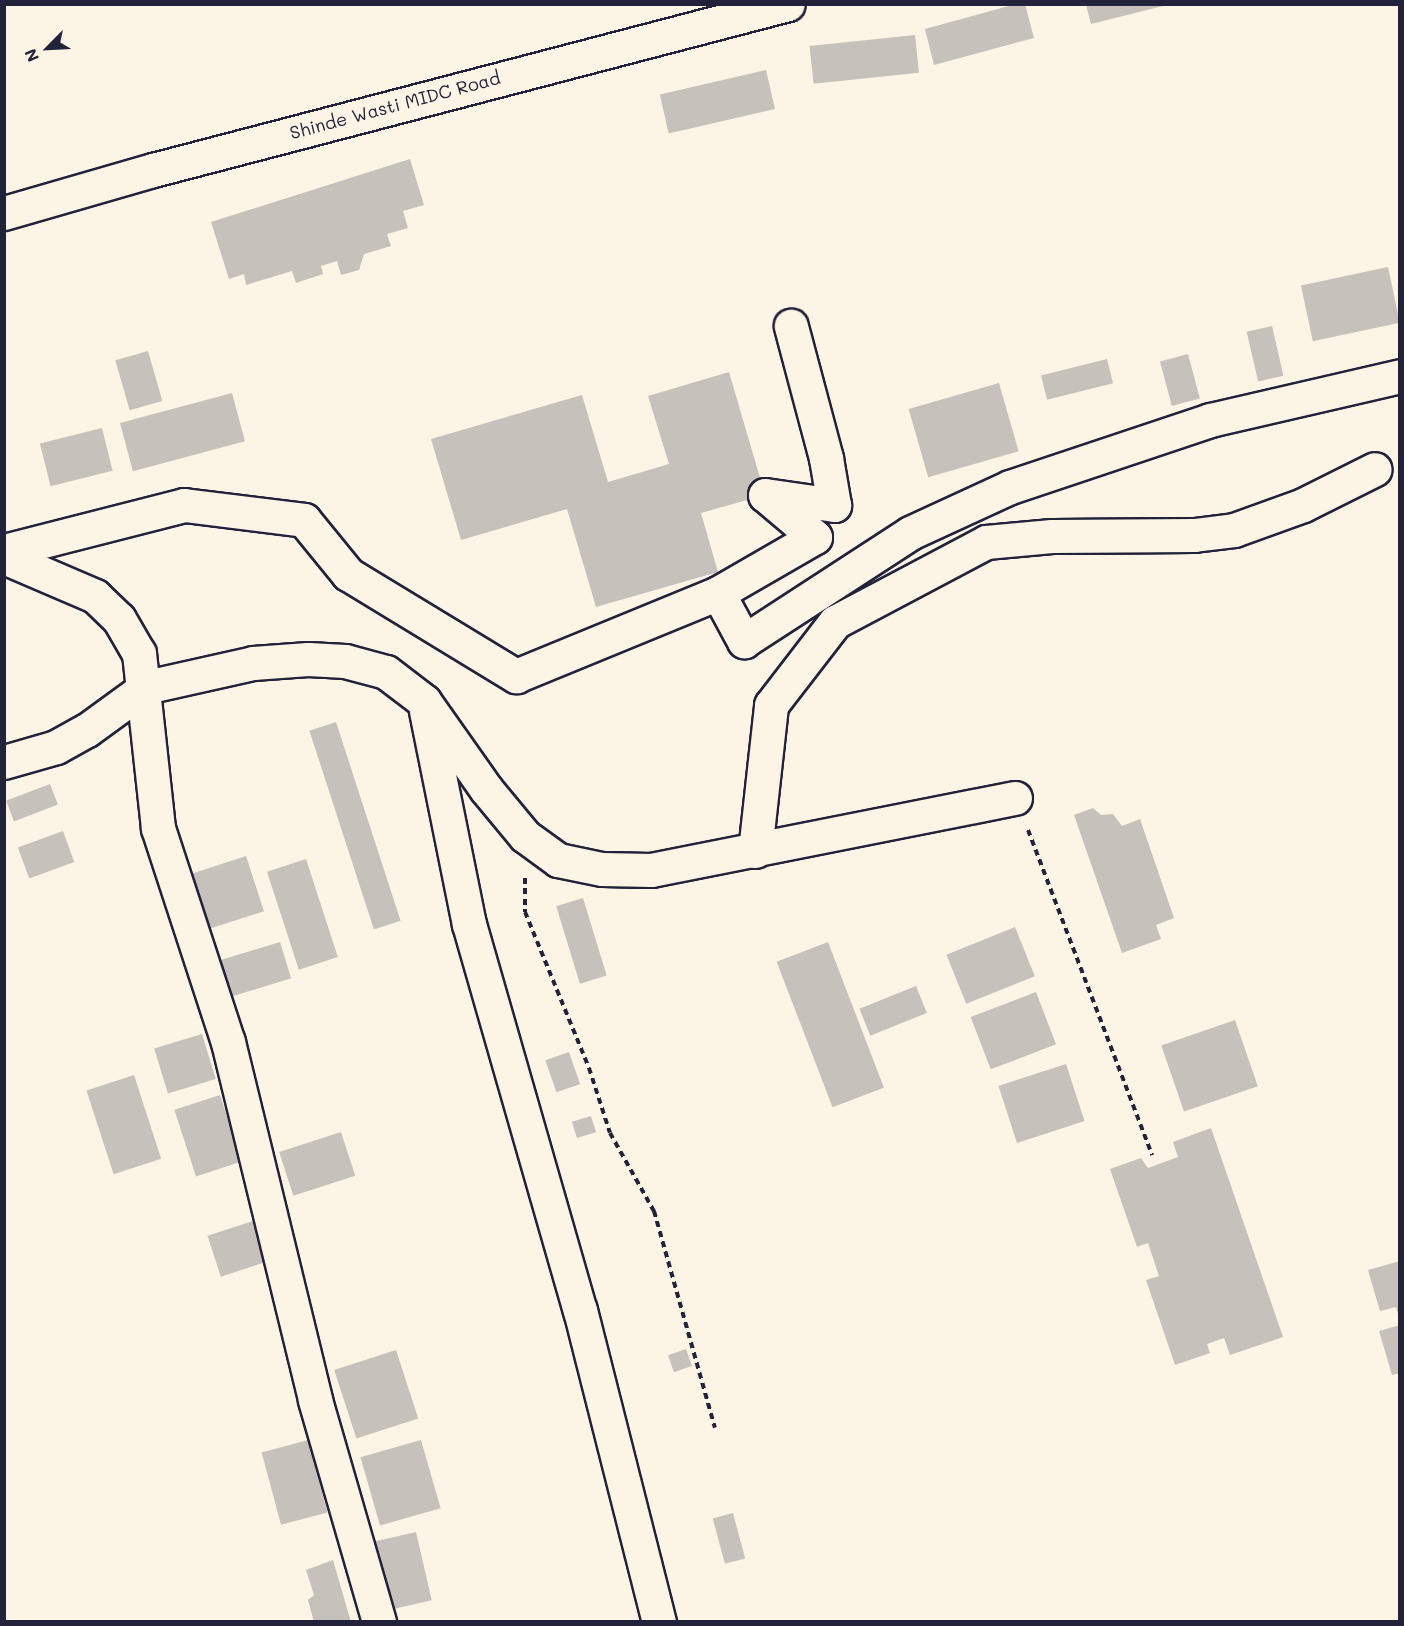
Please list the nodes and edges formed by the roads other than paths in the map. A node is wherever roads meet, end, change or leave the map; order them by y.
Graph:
1 (788, 4) edge
2 (4, 213) edge
3 (791, 326) dead end
4 (1400, 376) edge
5 (1375, 469) dead end
6 (4, 551) edge
7 (4, 557) edge
8 (718, 593) junction
9 (146, 687) junction
10 (424, 701) junction
11 (4, 762) edge
12 (1016, 798) road end
13 (755, 851) junction
14 (379, 1622) edge
15 (659, 1622) edge

1 - 2 street, Shinde Wasti MIDC Road
3 - 8 street
4 - 8 street
5 - 13 street
6 - 8 street
7 - 9 street
9 - 10 street
9 - 11 street
9 - 14 street
10 - 13 street
10 - 15 street
12 - 13 street

